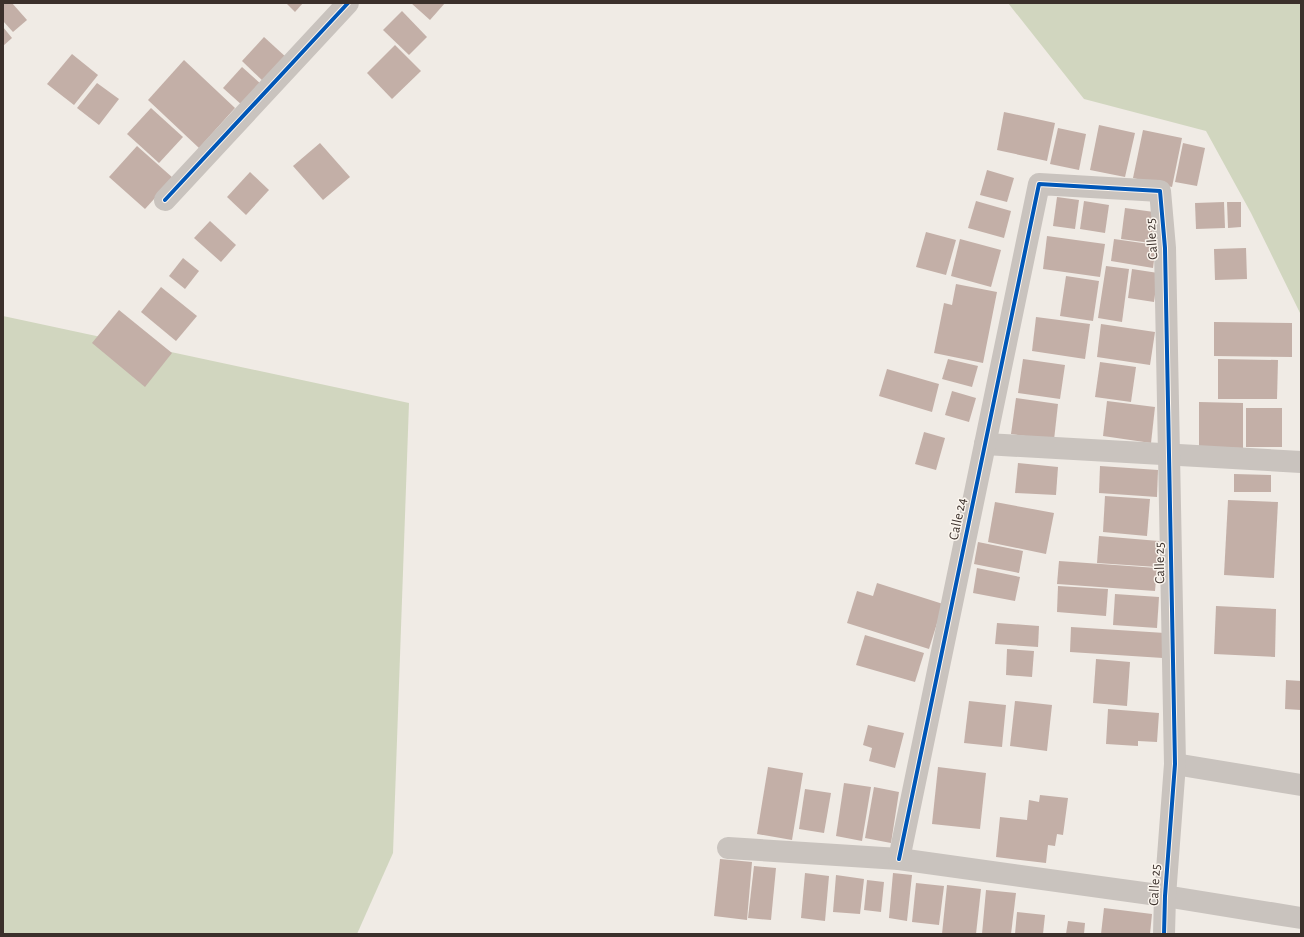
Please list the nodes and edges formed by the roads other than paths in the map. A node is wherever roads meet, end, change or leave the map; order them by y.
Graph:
1 (348, 3) edge
2 (1039, 184) joint
3 (165, 200) dead end
4 (985, 444) junction
5 (1169, 455) junction
6 (1301, 462) edge
7 (1175, 764) junction
8 (1301, 785) edge
9 (728, 848) dead end
10 (899, 859) junction
11 (1164, 896) junction
12 (1301, 918) edge
13 (1164, 934) edge

1 - 3 street
2 - 4 street, Calle 24
2 - 5 street, Calle 25
4 - 5 street
4 - 10 street, Calle 24
5 - 6 street
5 - 7 street, Calle 25
7 - 8 street
7 - 11 street, Calle 25
9 - 10 street
10 - 11 street
11 - 12 street
11 - 13 street, Calle 25

